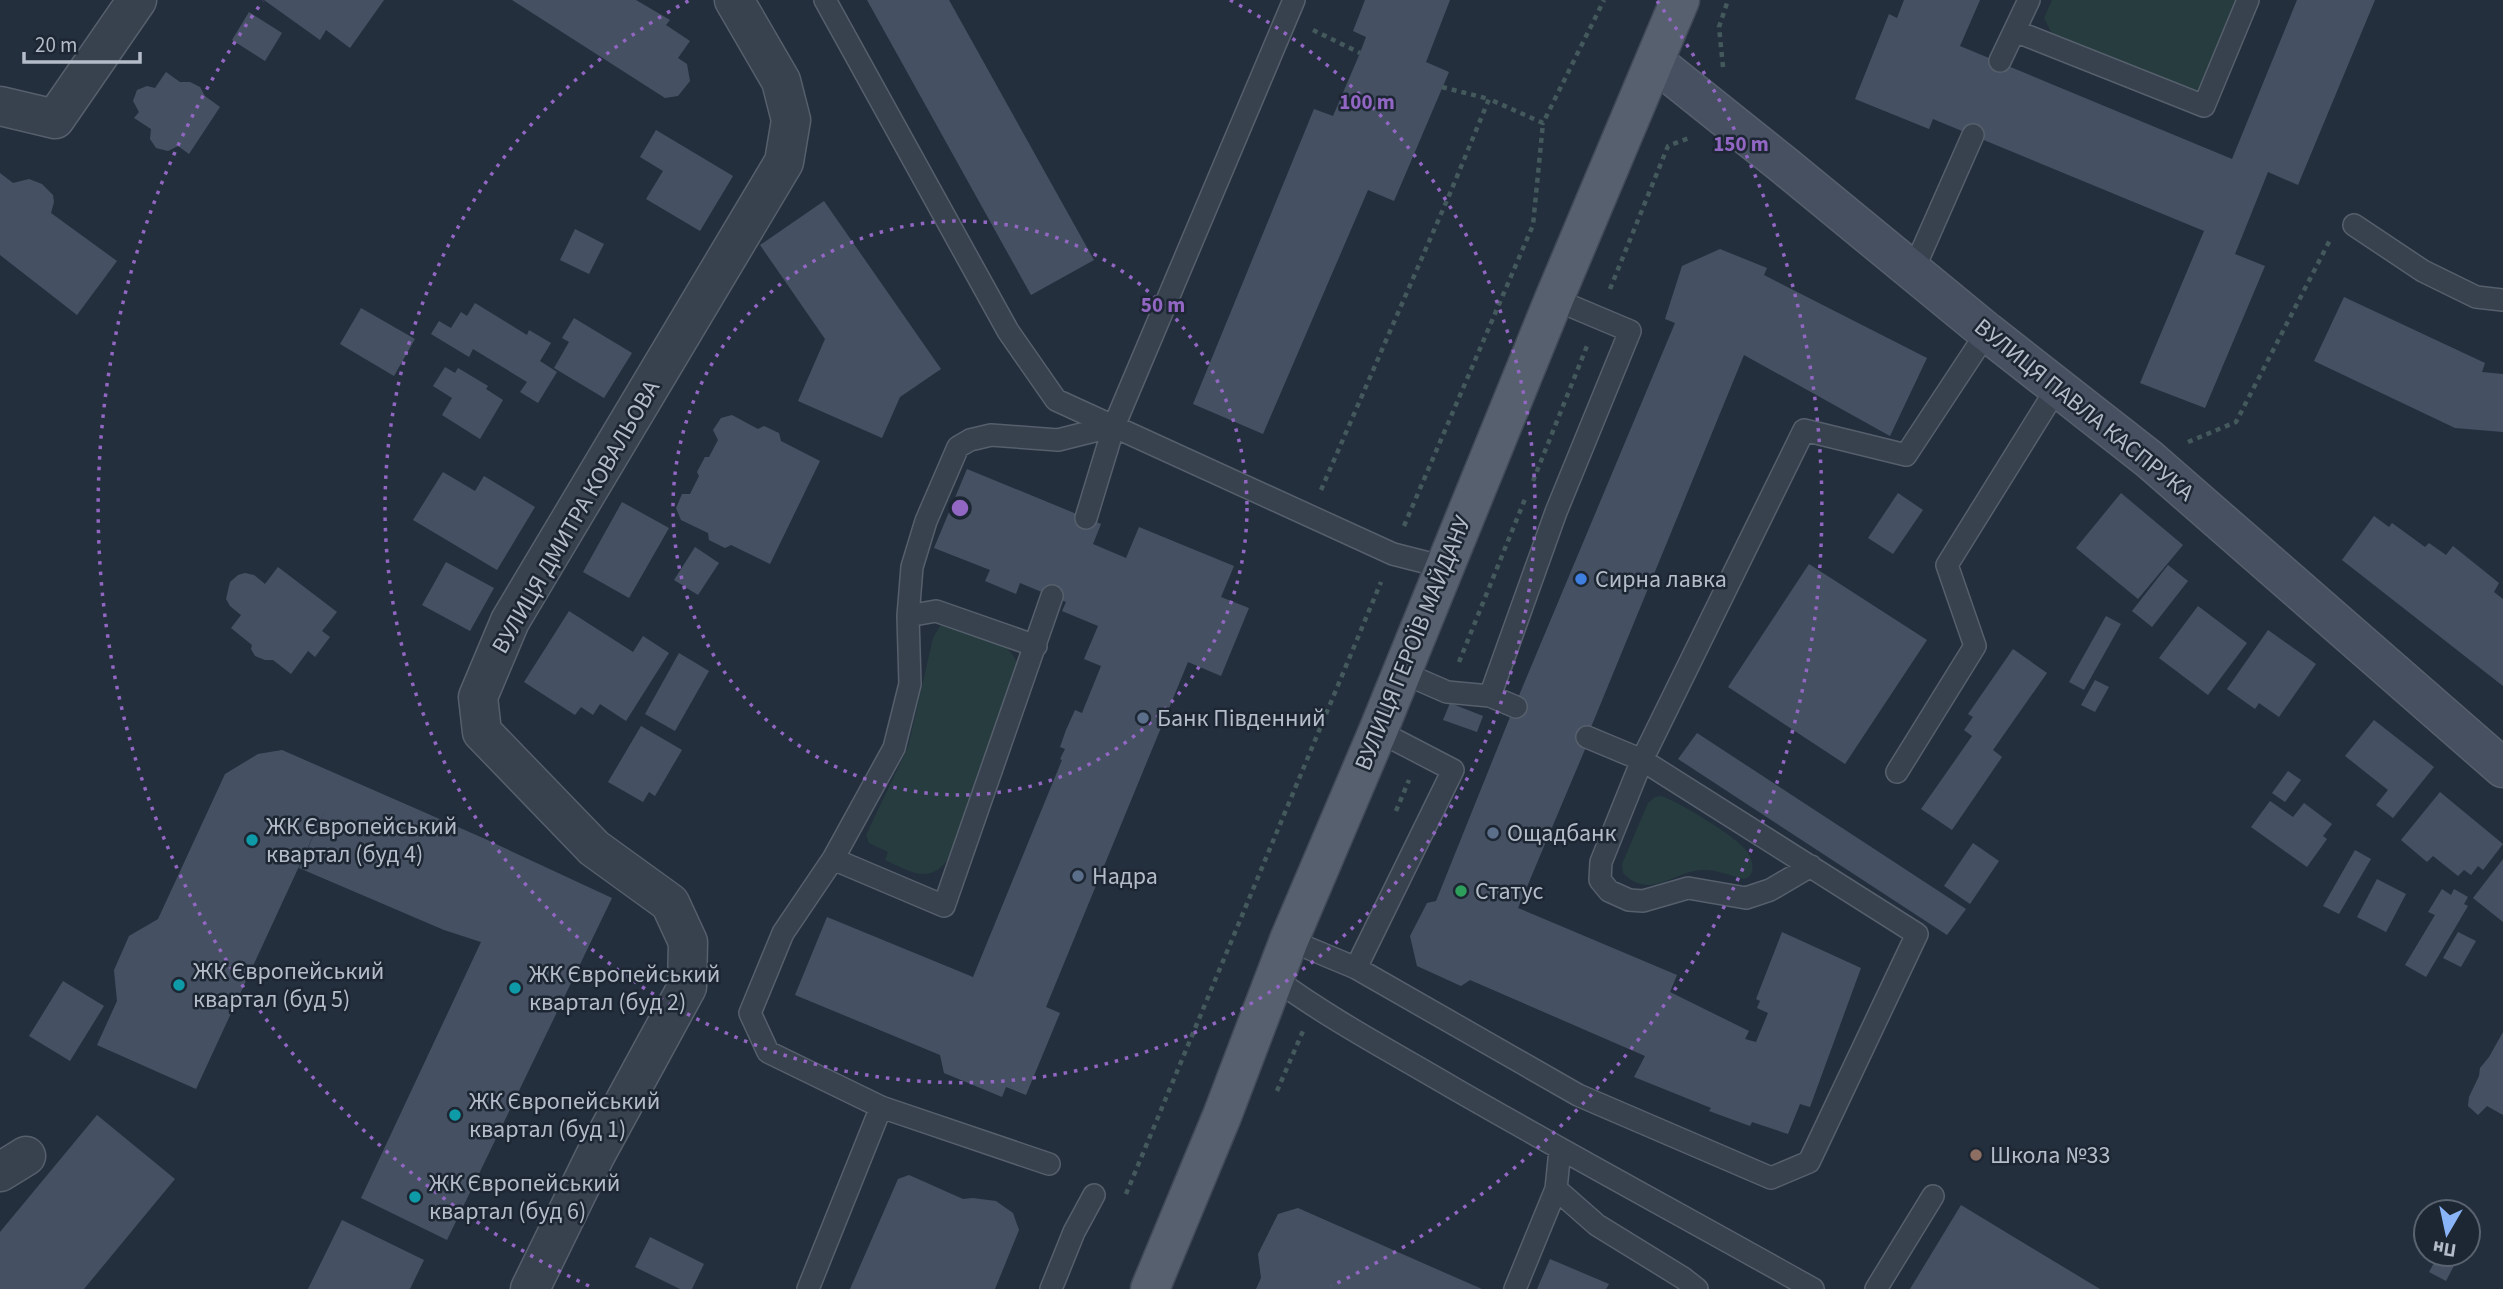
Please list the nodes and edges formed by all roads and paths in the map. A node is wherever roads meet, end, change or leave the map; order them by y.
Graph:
1 (137, 0) edge
2 (734, 0) edge
3 (825, 0) edge
4 (1604, 0) edge
5 (1680, 0) edge
6 (2029, 0) edge
7 (2248, 0) edge
8 (1291, 8) edge
9 (2015, 31) junction
10 (1360, 53) dead end
11 (2000, 61) dead end
12 (1655, 62) junction
13 (1442, 87) dead end
14 (1489, 99) junction
15 (0, 106) edge
16 (1543, 123) junction
17 (1973, 135) dead end
18 (2354, 225) joint
19 (1913, 271) junction
20 (1554, 299) junction
21 (2503, 300) edge
22 (1987, 332) junction
23 (2057, 388) junction
24 (1114, 426) junction
25 (2149, 459) junction
26 (1308, 517) junction
27 (1086, 518) dead end
28 (1392, 554) junction
29 (1444, 567) junction
30 (1052, 596) dead end
31 (908, 616) junction
32 (1036, 646) junction
33 (1401, 671) junction
34 (1490, 696) junction
35 (1516, 706) dead end
36 (1378, 731) junction
37 (1587, 737) dead end
38 (1642, 760) junction
39 (2503, 768) edge
40 (1897, 772) dead end
41 (833, 859) junction
42 (1811, 866) junction
43 (1289, 940) junction
44 (1356, 968) junction
45 (1275, 978) junction
46 (881, 1107) junction
47 (1560, 1150) junction
48 (1049, 1164) dead end
49 (1556, 1189) junction
50 (1094, 1195) dead end
51 (1125, 1196) dead end
52 (1933, 1196) dead end
53 (530, 1289) edge
54 (808, 1289) edge
55 (1051, 1289) edge
56 (1150, 1289) edge
57 (1515, 1289) edge
58 (1697, 1289) edge
59 (1813, 1289) edge
60 (1876, 1289) edge

1 - 15 street
2 - 53 street, ВУЛИЦЯ ДМИТРА КОВАЛЬОВА
3 - 24 lane
4 - 16 path
5 - 12 main road, ВУЛИЦЯ ГЕРОЇВ МАЙДАНУ
6 - 9 lane
7 - 9 lane
8 - 10 path
8 - 24 lane
9 - 11 lane
12 - 19 street, ВУЛИЦЯ ПАВЛА КАСПРУКА
12 - 20 main road, ВУЛИЦЯ ГЕРОЇВ МАЙДАНУ
13 - 14 path
14 - 16 path
14 - 26 path
16 - 28 path
17 - 19 lane
18 - 21 lane
18 - 25 path
19 - 22 street, ВУЛИЦЯ ПАВЛА КАСПРУКА
20 - 29 main road, ВУЛИЦЯ ГЕРОЇВ МАЙДАНУ
20 - 34 lane
22 - 23 street, ВУЛИЦЯ ПАВЛА КАСПРУКА
22 - 38 lane
23 - 25 street, ВУЛИЦЯ ПАВЛА КАСПРУКА
23 - 40 lane
24 - 26 lane
24 - 27 lane
24 - 31 lane
25 - 39 street, ВУЛИЦЯ ПАВЛА КАСПРУКА
26 - 28 lane
28 - 29 lane
28 - 51 path
29 - 33 main road, ВУЛИЦЯ ГЕРОЇВ МАЙДАНУ
30 - 32 lane
31 - 32 lane
31 - 41 lane
32 - 41 lane
33 - 34 lane
33 - 36 main road, ВУЛИЦЯ ГЕРОЇВ МАЙДАНУ
34 - 35 lane
36 - 43 main road, ВУЛИЦЯ ГЕРОЇВ МАЙДАНУ
36 - 44 lane
37 - 38 lane
38 - 42 lane
38 - 42 lane
41 - 46 lane
42 - 44 lane
43 - 44 lane
43 - 45 main road, ВУЛИЦЯ ГЕРОЇВ МАЙДАНУ
45 - 47 lane
45 - 56 main road, ВУЛИЦЯ ГЕРОЇВ МАЙДАНУ
46 - 48 lane
46 - 54 lane
47 - 49 lane
47 - 59 lane
49 - 57 lane
49 - 58 lane
50 - 55 lane
52 - 60 lane

